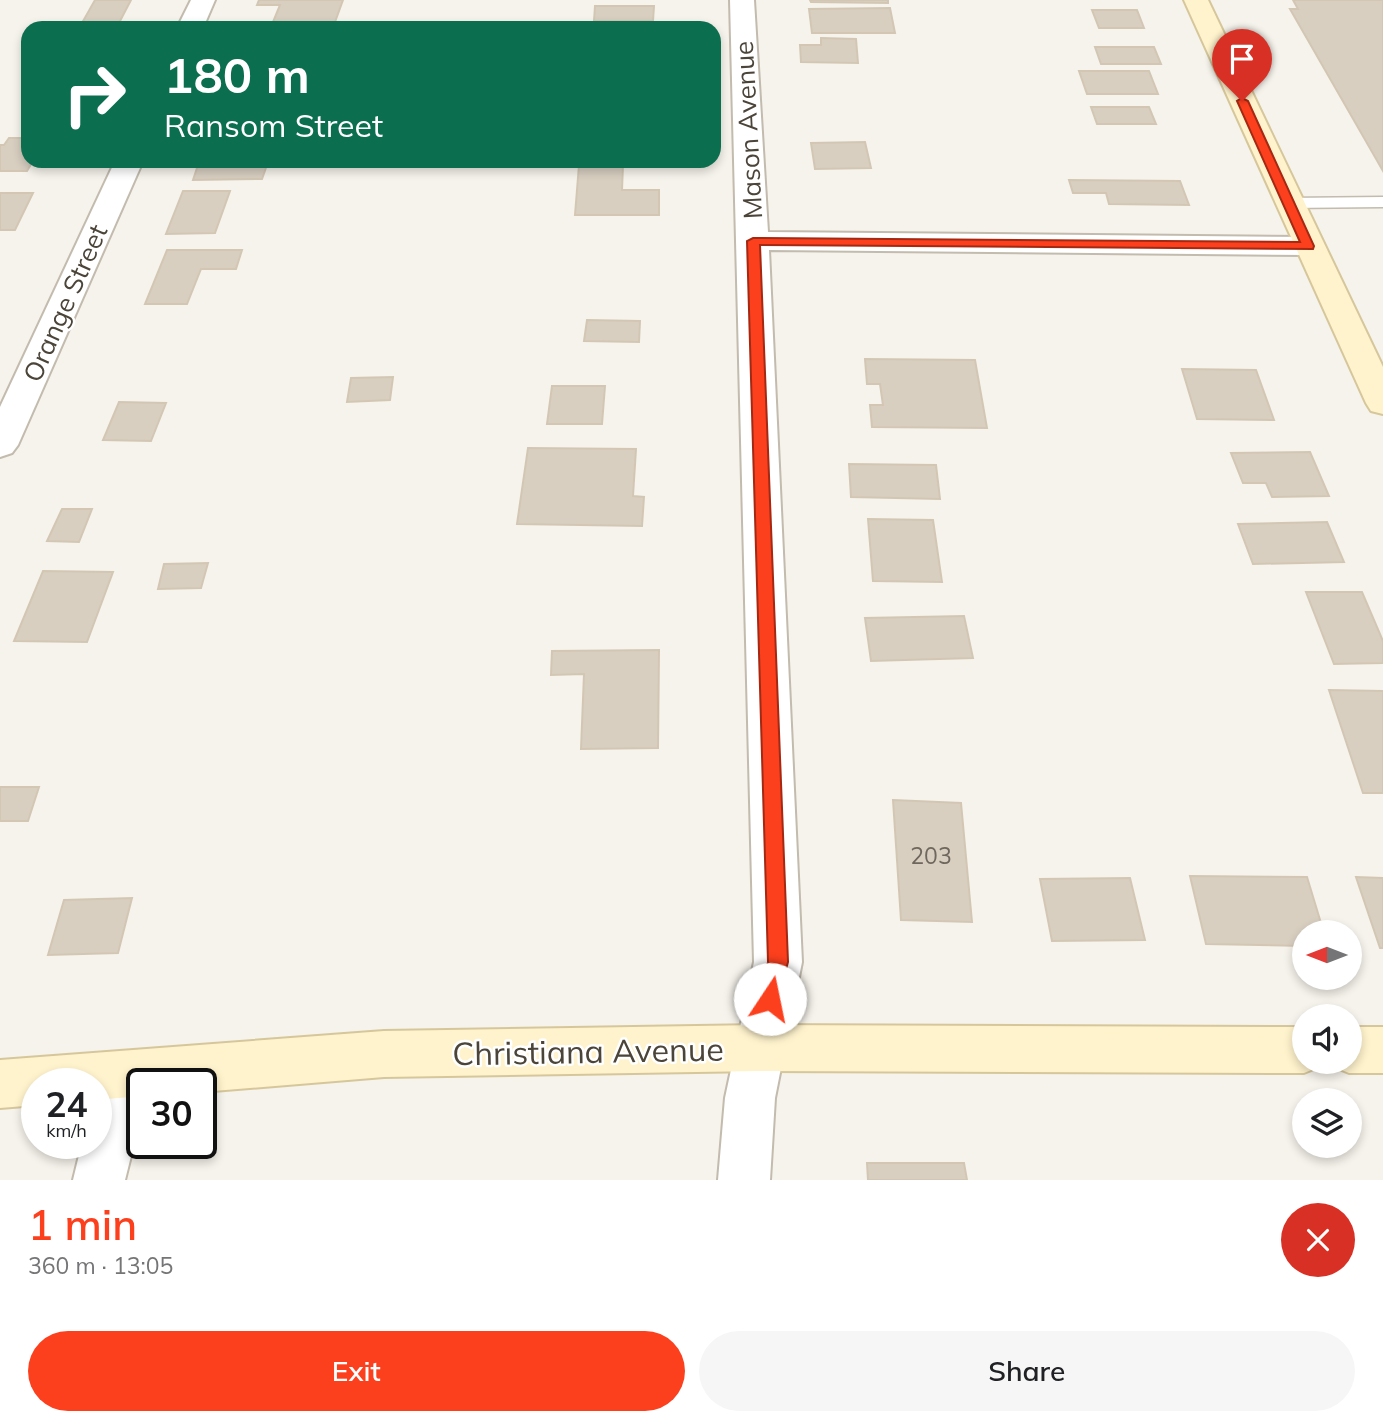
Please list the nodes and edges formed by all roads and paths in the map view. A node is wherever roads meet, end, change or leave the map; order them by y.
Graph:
1 (203, 0) edge
2 (742, 0) edge
3 (1196, 0) edge
4 (193, 21) edge
5 (126, 168) edge
6 (1288, 202) junction
7 (1383, 202) edge
8 (753, 241) junction
9 (1308, 246) junction
10 (1383, 403) edge
11 (0, 445) edge
12 (760, 1048) junction
13 (1292, 1050) edge
14 (1362, 1050) edge
15 (1383, 1050) edge
16 (217, 1074) edge
17 (126, 1082) edge
18 (0, 1084) edge
19 (126, 1114) edge
20 (99, 1180) edge
21 (744, 1180) edge

1 - 4 street
2 - 8 street, Mason Avenue
3 - 6 street
5 - 11 street, Orange Street
6 - 7 lane
6 - 9 street
8 - 9 street
8 - 12 street, Mason Avenue
9 - 10 street
12 - 13 street, Christiana Avenue
12 - 16 street, Christiana Avenue
12 - 21 street, Mason Avenue
14 - 15 street
17 - 18 street, Christiana Avenue
19 - 20 street

